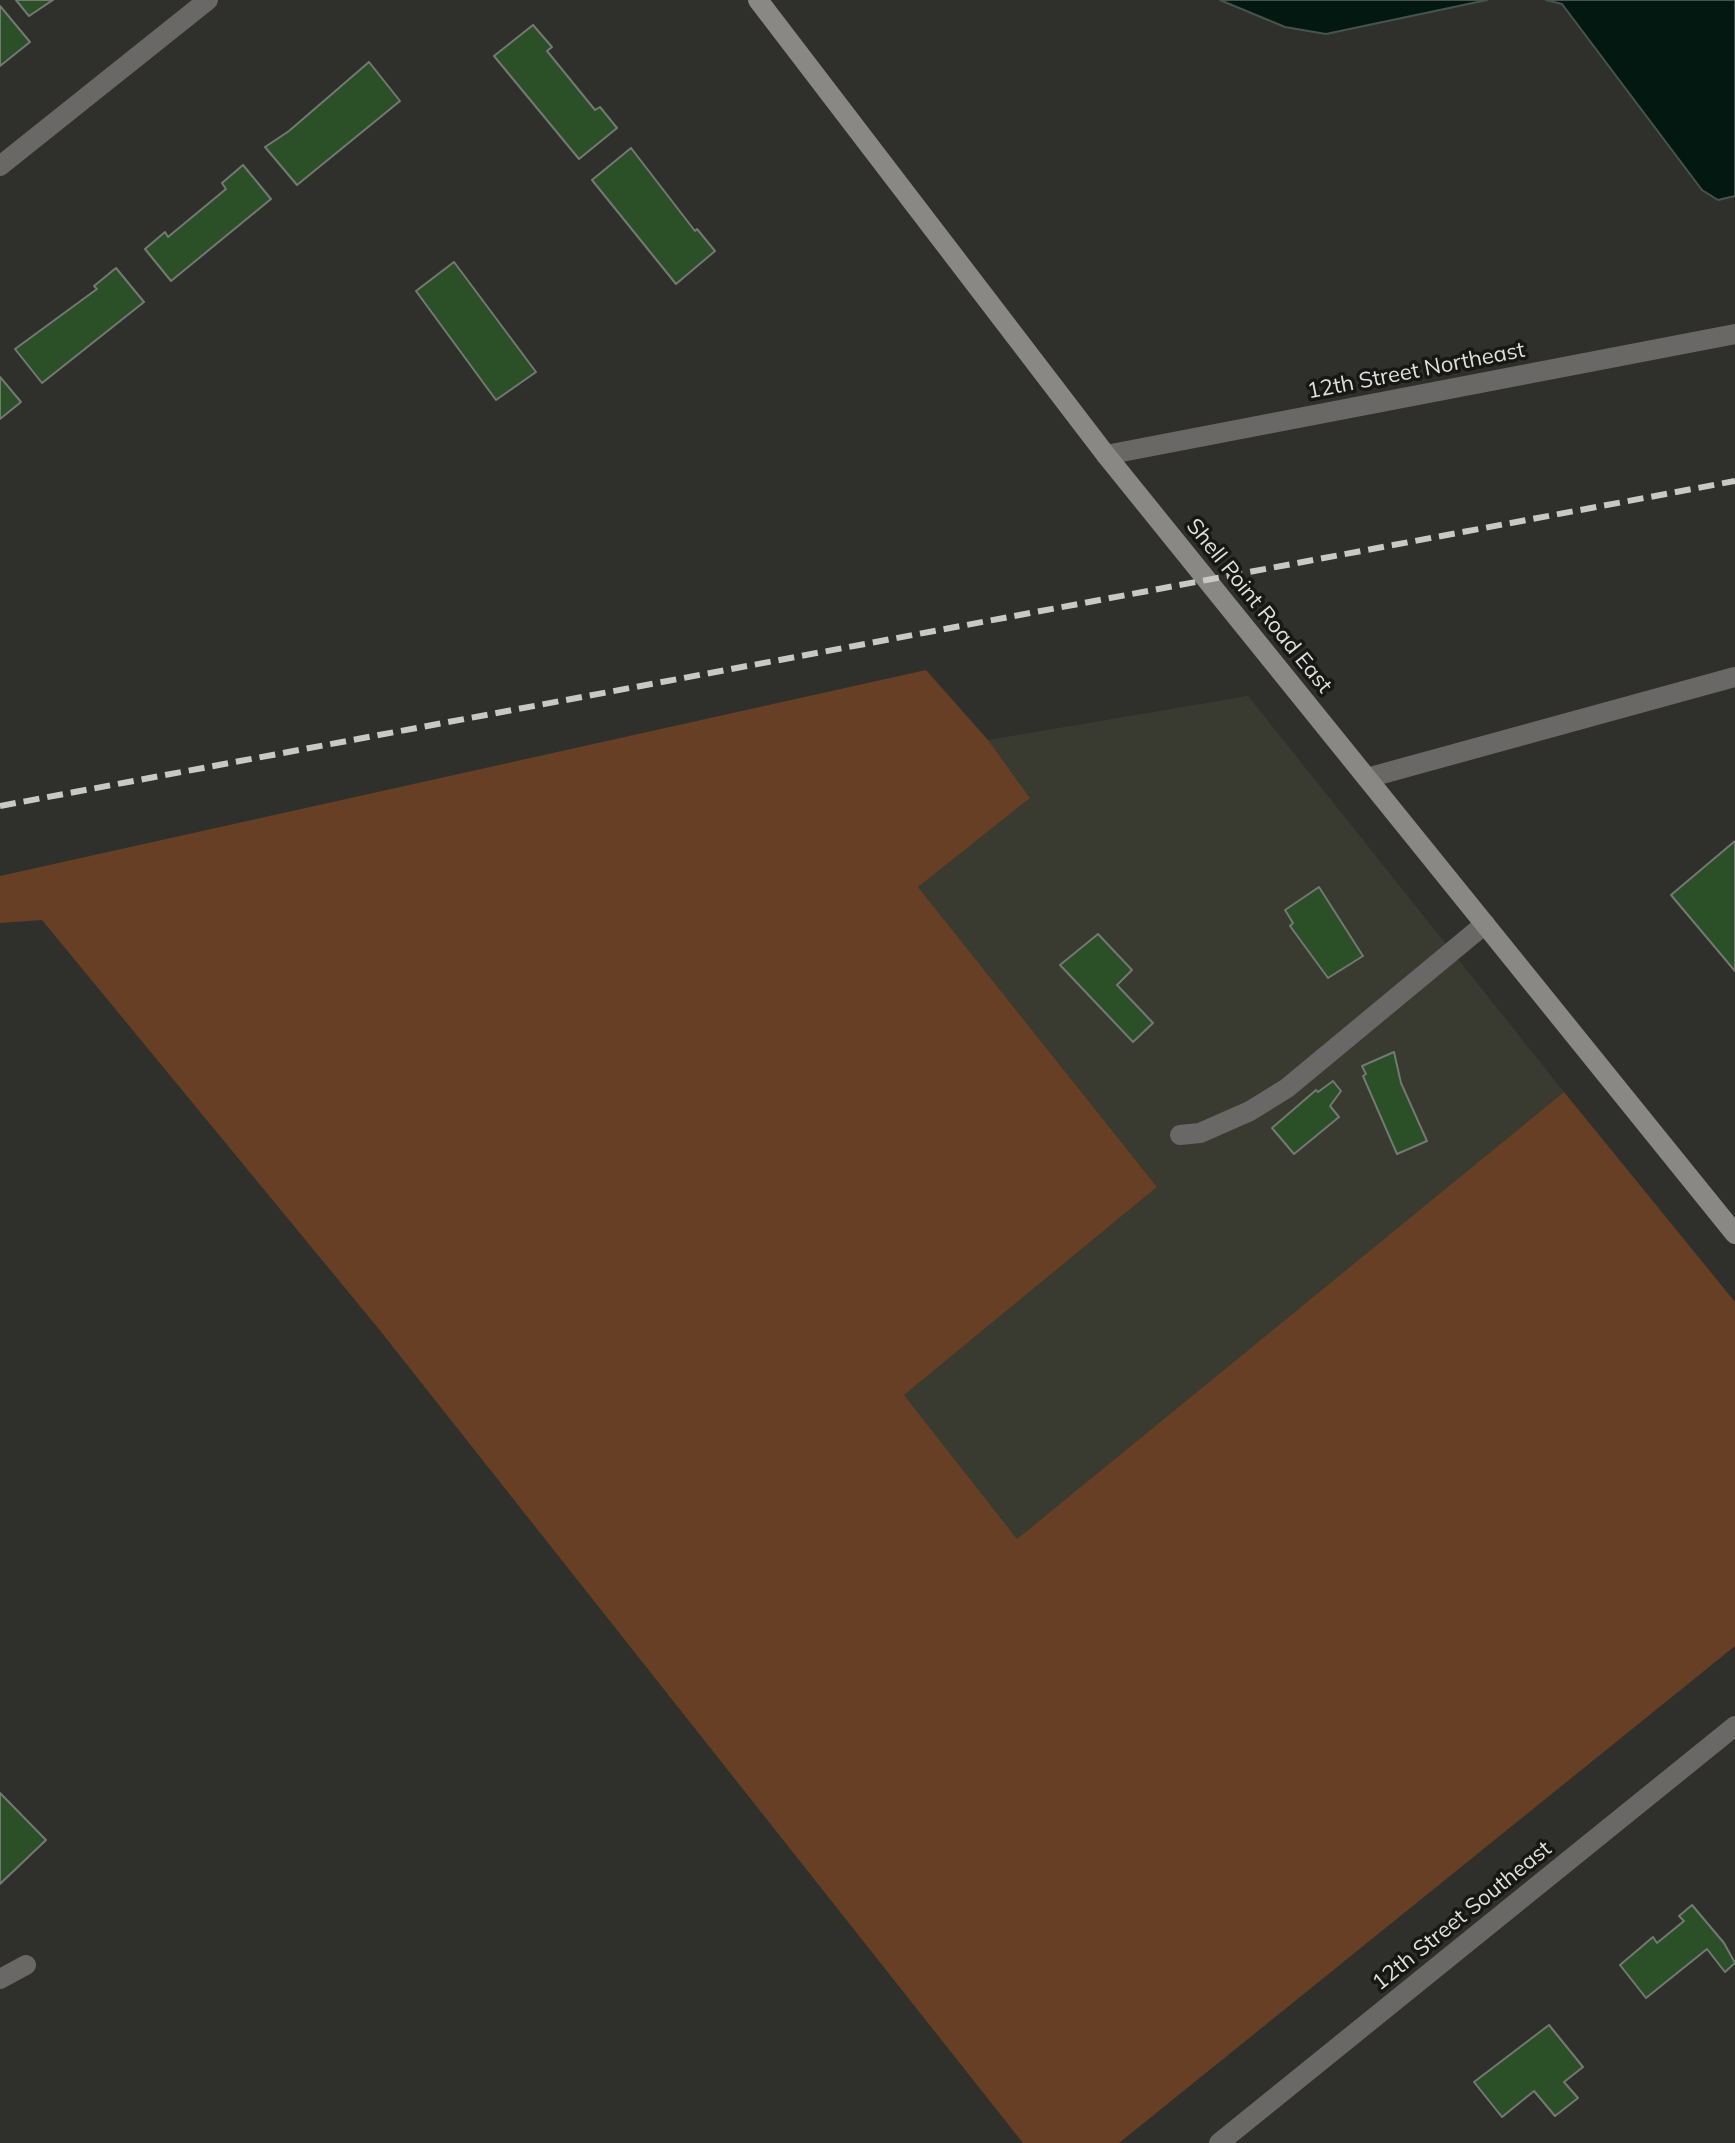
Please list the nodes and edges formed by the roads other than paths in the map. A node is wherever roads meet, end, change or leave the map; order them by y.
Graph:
1 (208, 0) edge
2 (758, 0) edge
3 (0, 166) edge
4 (1735, 334) edge
5 (1106, 455) junction
6 (1735, 677) edge
7 (1367, 778) junction
8 (1485, 924) junction
9 (1180, 1135) dead end
10 (1735, 1234) edge
11 (1735, 1726) edge
12 (26, 1965) dead end
13 (0, 1979) edge
14 (1219, 2143) edge

1 - 3 street
2 - 5 street, Shell Point Road East
4 - 5 street, 12th Street Northeast
5 - 7 street, Shell Point Road East
6 - 7 street
7 - 8 street, Shell Point Road East
8 - 9 street
8 - 10 street, Shell Point Road East
11 - 14 street, 12th Street Southeast
12 - 13 street

